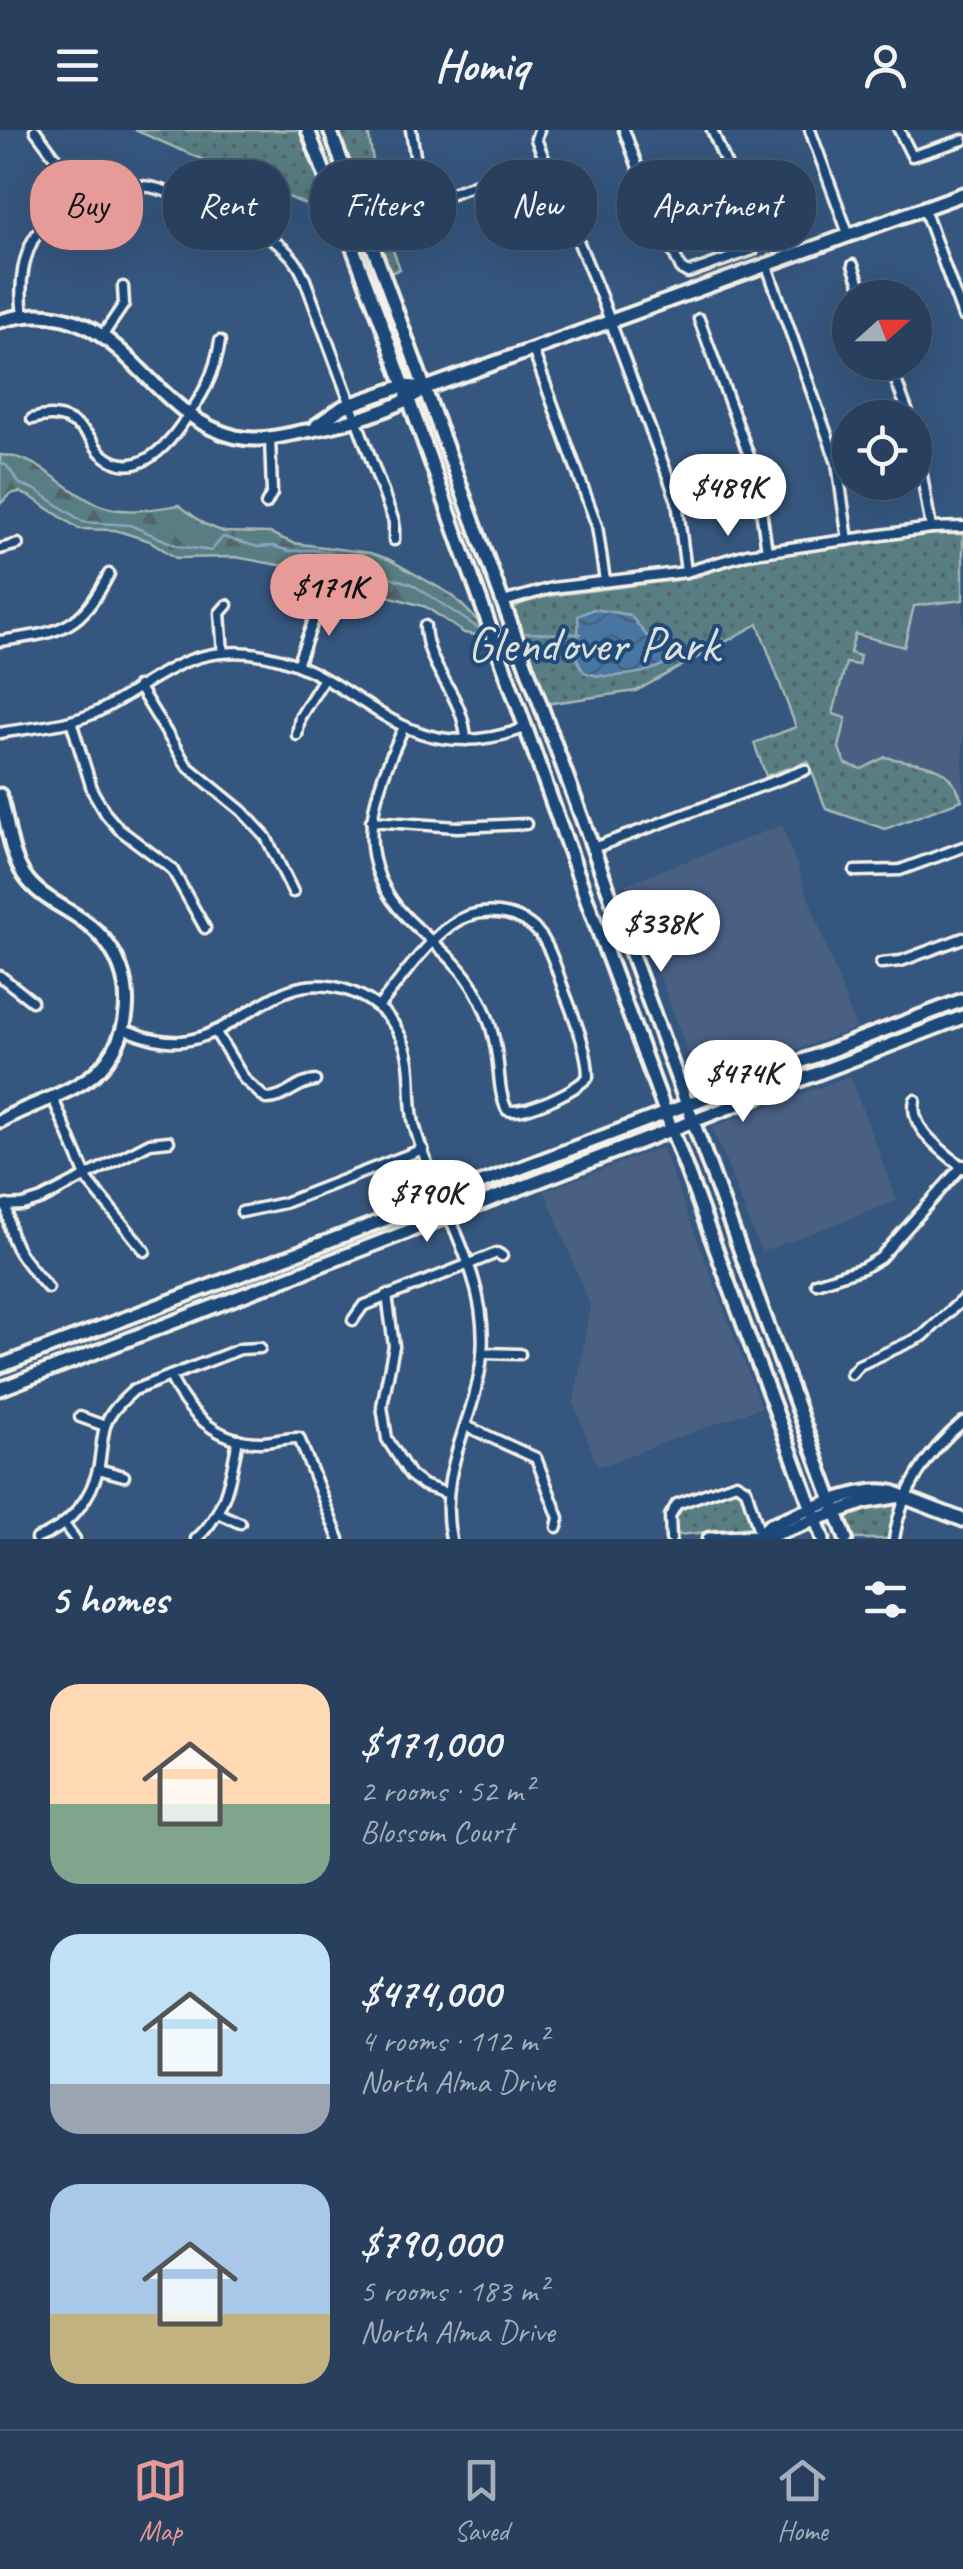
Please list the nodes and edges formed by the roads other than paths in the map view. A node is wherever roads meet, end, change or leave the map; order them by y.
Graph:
1 (35, 130) edge
2 (308, 130) edge
3 (330, 130) edge
4 (412, 130) edge
5 (624, 130) edge
6 (712, 130) edge
7 (810, 130) edge
8 (899, 130) edge
9 (538, 132) edge
10 (963, 140) edge
11 (56, 160) edge
12 (319, 160) edge
13 (341, 160) edge
14 (545, 160) edge
15 (476, 186) edge
16 (143, 187) edge
17 (963, 194) edge
18 (924, 209) junction
19 (849, 236) junction
20 (30, 246) edge
21 (353, 250) edge
22 (375, 250) edge
23 (581, 250) edge
24 (853, 264) dead end
25 (767, 266) junction
26 (859, 280) edge
27 (123, 287) dead end
28 (23, 316) junction
29 (963, 316) edge
30 (699, 319) dead end
31 (0, 321) edge
32 (610, 322) junction
33 (103, 336) junction
34 (220, 341) dead end
35 (533, 350) junction
36 (404, 386) junction
37 (426, 388) junction
38 (410, 400) junction
39 (350, 404) junction
40 (188, 416) junction
41 (32, 419) dead end
42 (356, 420) junction
43 (310, 430) junction
44 (270, 438) junction
45 (926, 500) edge
46 (266, 504) dead end
47 (931, 528) junction
48 (963, 528) edge
49 (394, 540) dead end
50 (848, 540) junction
51 (18, 544) dead end
52 (0, 549) edge
53 (767, 551) junction
54 (686, 572) junction
55 (109, 574) dead end
56 (605, 581) junction
57 (328, 593) dead end
58 (503, 602) junction
59 (227, 605) dead end
60 (425, 626) dead end
61 (0, 641) edge
62 (223, 653) junction
63 (297, 665) junction
64 (323, 680) junction
65 (138, 686) junction
66 (546, 721) junction
67 (71, 722) junction
68 (404, 727) junction
69 (526, 728) junction
70 (0, 732) edge
71 (297, 734) dead end
72 (466, 740) junction
73 (805, 770) dead end
74 (0, 796) edge
75 (371, 821) junction
76 (526, 824) dead end
77 (5, 835) edge
78 (963, 847) edge
79 (593, 848) junction
80 (854, 872) dead end
81 (582, 884) junction
82 (293, 892) dead end
83 (206, 928) dead end
84 (963, 938) edge
85 (434, 942) junction
86 (628, 944) junction
87 (881, 963) dead end
88 (0, 976) edge
89 (32, 1000) dead end
90 (963, 1000) edge
91 (378, 1008) junction
92 (963, 1018) edge
93 (123, 1030) junction
94 (215, 1031) junction
95 (832, 1050) junction
96 (838, 1065) junction
97 (316, 1081) dead end
98 (52, 1096) junction
99 (915, 1100) dead end
100 (687, 1104) junction
101 (667, 1111) junction
102 (0, 1120) edge
103 (694, 1121) junction
104 (674, 1129) junction
105 (594, 1139) junction
106 (169, 1141) dead end
107 (423, 1149) junction
108 (962, 1167) edge
109 (86, 1176) junction
110 (547, 1177) junction
111 (442, 1196) junction
112 (3, 1206) edge
113 (242, 1212) dead end
114 (449, 1214) junction
115 (145, 1250) dead end
116 (502, 1256) dead end
117 (468, 1264) junction
118 (816, 1283) dead end
119 (48, 1288) dead end
120 (387, 1295) junction
121 (735, 1297) junction
122 (963, 1299) edge
123 (354, 1320) dead end
124 (260, 1348) dead end
125 (483, 1353) junction
126 (520, 1354) dead end
127 (0, 1366) edge
128 (851, 1374) dead end
129 (170, 1376) junction
130 (0, 1389) edge
131 (794, 1397) junction
132 (80, 1417) dead end
133 (963, 1422) edge
134 (106, 1426) junction
135 (466, 1426) junction
136 (238, 1440) junction
137 (98, 1469) junction
138 (124, 1476) dead end
139 (446, 1492) junction
140 (903, 1497) junction
141 (835, 1507) junction
142 (218, 1513) junction
143 (814, 1514) junction
144 (963, 1520) edge
145 (240, 1523) dead end
146 (64, 1524) junction
147 (557, 1527) dead end
148 (761, 1537) edge
149 (36, 1539) edge
150 (75, 1539) edge
151 (196, 1539) edge
152 (339, 1539) edge
153 (451, 1539) edge
154 (671, 1539) edge
155 (709, 1539) edge
156 (823, 1539) edge
157 (846, 1539) edge
158 (894, 1539) edge

1 - 11 street
2 - 12 main road
3 - 13 main road
4 - 15 street
5 - 6 street
7 - 19 street
8 - 10 street
9 - 14 street
16 - 39 street
17 - 18 main road
18 - 19 main road
18 - 29 street
19 - 25 main road
20 - 28 street
21 - 36 main road
22 - 37 main road
23 - 32 street
24 - 26 street
25 - 32 main road
25 - 50 street
27 - 33 street
28 - 31 main road
28 - 33 main road
30 - 53 street
32 - 35 main road
32 - 54 street
33 - 40 main road
34 - 40 street
35 - 37 main road
35 - 56 street
36 - 37 main road
36 - 38 main road
36 - 39 main road
37 - 38 main road
37 - 58 main road
38 - 42 main road
38 - 69 main road
39 - 42 street
39 - 43 main road
40 - 41 street
40 - 44 main road
42 - 43 main road
42 - 49 street
43 - 44 main road
44 - 46 street
45 - 47 street
47 - 48 street
47 - 50 street
50 - 53 street
51 - 52 street
53 - 54 street
54 - 56 street
55 - 61 street
56 - 58 street
57 - 63 street
58 - 66 main road
59 - 62 street
60 - 72 street
62 - 63 street
62 - 65 street
63 - 64 street
64 - 68 street
64 - 71 street
65 - 67 street
65 - 82 street
66 - 69 main road
66 - 79 main road
67 - 70 street
67 - 83 street
68 - 72 street
68 - 75 street
69 - 72 street
69 - 81 main road
73 - 79 street
74 - 77 main road
75 - 76 street
75 - 85 street
77 - 93 main road
78 - 80 street
79 - 86 main road
81 - 86 main road
81 - 101 main road
84 - 87 street
85 - 85 street
85 - 91 street
86 - 100 main road
88 - 89 street
90 - 95 main road
91 - 94 street
91 - 107 street
92 - 96 main road
93 - 94 street
93 - 98 main road
94 - 97 street
95 - 96 main road
95 - 100 main road
96 - 103 main road
98 - 102 main road
98 - 109 street
99 - 108 street
100 - 101 main road
100 - 103 main road
101 - 104 main road
101 - 105 main road
103 - 104 main road
103 - 131 main road
104 - 110 main road
104 - 121 main road
105 - 110 main road
105 - 111 main road
106 - 109 street
107 - 111 street
107 - 113 street
108 - 118 street
109 - 112 street
109 - 115 street
110 - 114 main road
111 - 114 street
111 - 127 main road
112 - 119 street
114 - 117 street
114 - 130 main road
116 - 117 street
117 - 120 street
117 - 125 street
120 - 123 street
120 - 139 street
121 - 131 main road
121 - 143 main road
122 - 128 street
124 - 129 street
125 - 126 street
125 - 135 street
129 - 134 street
129 - 136 street
131 - 141 main road
132 - 134 street
133 - 140 street
134 - 137 street
135 - 139 street
135 - 147 street
136 - 142 street
136 - 152 street
137 - 138 street
137 - 146 street
139 - 153 street
140 - 141 main road
140 - 144 main road
140 - 158 street
141 - 143 main road
141 - 157 main road
142 - 145 street
142 - 151 street
143 - 148 main road
143 - 156 main road
146 - 149 street
146 - 150 street
148 - 154 street
148 - 155 main road

